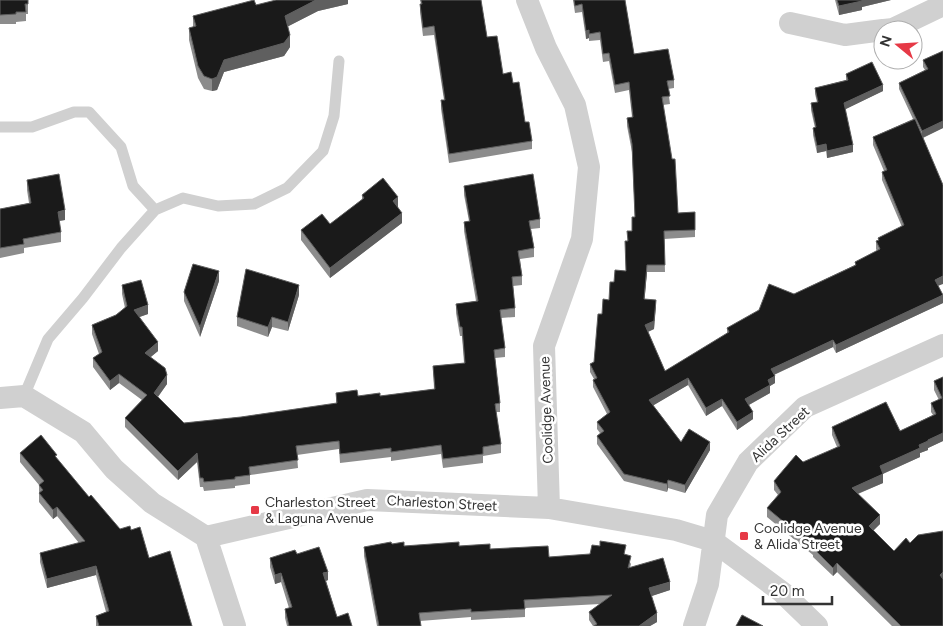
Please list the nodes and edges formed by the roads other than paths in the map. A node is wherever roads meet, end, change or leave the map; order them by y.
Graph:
1 (527, 0) edge
2 (943, 5) edge
3 (912, 20) edge
4 (790, 22) dead end
5 (873, 31) edge
6 (339, 61) dead end
7 (0, 127) edge
8 (155, 210) junction
9 (943, 345) edge
10 (24, 396) junction
11 (0, 398) edge
12 (549, 508) junction
13 (206, 537) junction
14 (713, 541) junction
15 (234, 626) edge
16 (694, 626) edge
17 (817, 626) edge

1 - 12 street, Coolidge Avenue
2 - 3 street
4 - 5 street
6 - 8 lane
7 - 8 lane
8 - 10 lane
9 - 14 street, Alida Street
10 - 11 street
10 - 13 street
12 - 13 street, Charleston Street
12 - 14 street
13 - 15 street
14 - 16 street, Alida Street
14 - 17 street

